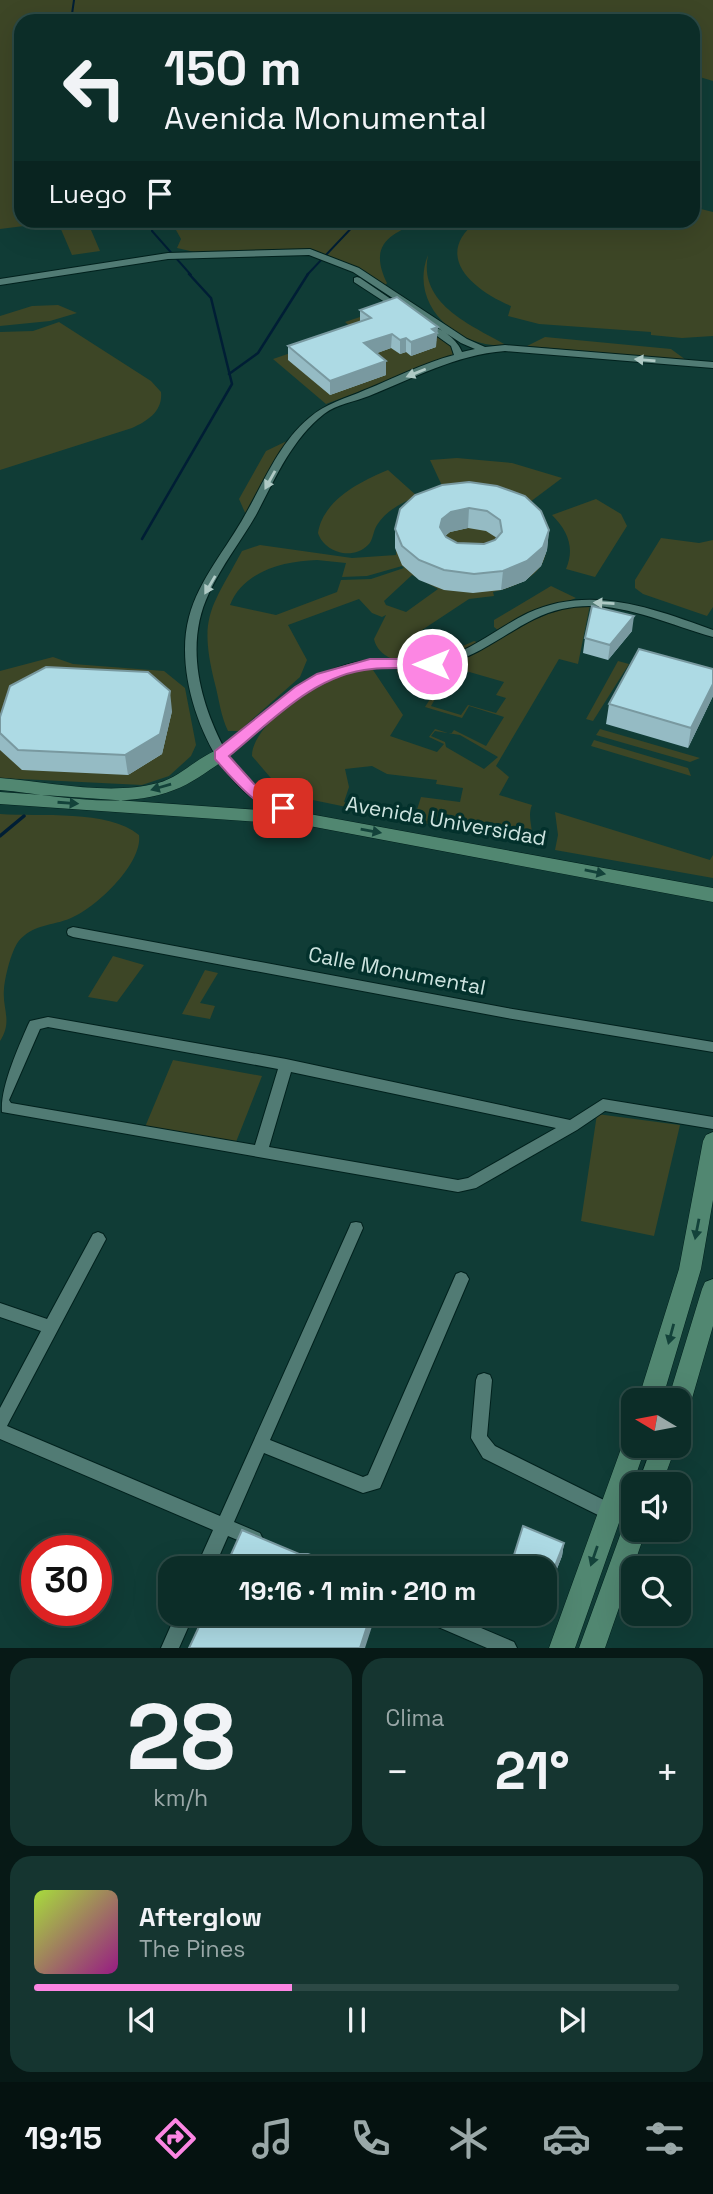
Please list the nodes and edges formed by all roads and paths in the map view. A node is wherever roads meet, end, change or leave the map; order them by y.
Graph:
1 (200, 256) joint
2 (140, 262) joint
3 (0, 284) edge
4 (400, 302) junction
5 (484, 350) junction
6 (459, 356) junction
7 (713, 365) edge
8 (713, 634) edge
9 (220, 755) junction
10 (0, 784) edge
11 (0, 798) edge
12 (304, 819) junction
13 (713, 895) edge
14 (74, 932) dead end
15 (713, 1048) edge
16 (286, 1065) junction
17 (713, 1123) edge
18 (572, 1126) junction
19 (713, 1141) edge
20 (260, 1152) junction
21 (356, 1228) dead end
22 (98, 1239) dead end
23 (461, 1279) dead end
24 (711, 1302) edge
25 (0, 1310) edge
26 (50, 1327) junction
27 (484, 1380) dead end
28 (654, 1388) edge
29 (683, 1388) edge
30 (0, 1424) edge
31 (0, 1431) edge
32 (262, 1444) junction
33 (630, 1458) edge
34 (610, 1512) junction
35 (224, 1526) junction
36 (630, 1542) edge
37 (273, 1547) edge
38 (210, 1556) edge
39 (180, 1626) edge
40 (456, 1626) edge
41 (170, 1648) edge
42 (508, 1648) edge
43 (562, 1648) edge
44 (592, 1648) edge

1 - 2 street
1 - 4 street
2 - 3 street
4 - 5 street
4 - 6 street
5 - 6 street
7 -> 5 street
6 -> 9 street
8 -> 9 street
9 -> 10 street
9 - 12 street
11 -> 12 street, Avenida Universidad
12 -> 13 street, Avenida Universidad
14 - 15 street, Calle Monumental
16 - 18 street
16 - 20 street
16 - 20 street
17 - 18 street
18 - 20 street
19 -> 28 street
21 - 32 street
22 - 26 street
23 - 32 street
24 - 29 street
25 - 26 street
26 - 30 street
27 - 34 street
31 - 35 street
32 - 35 street
33 - 34 street
34 -> 43 street
35 - 37 street
35 - 38 street
36 - 44 street
39 - 41 street
40 - 42 street

